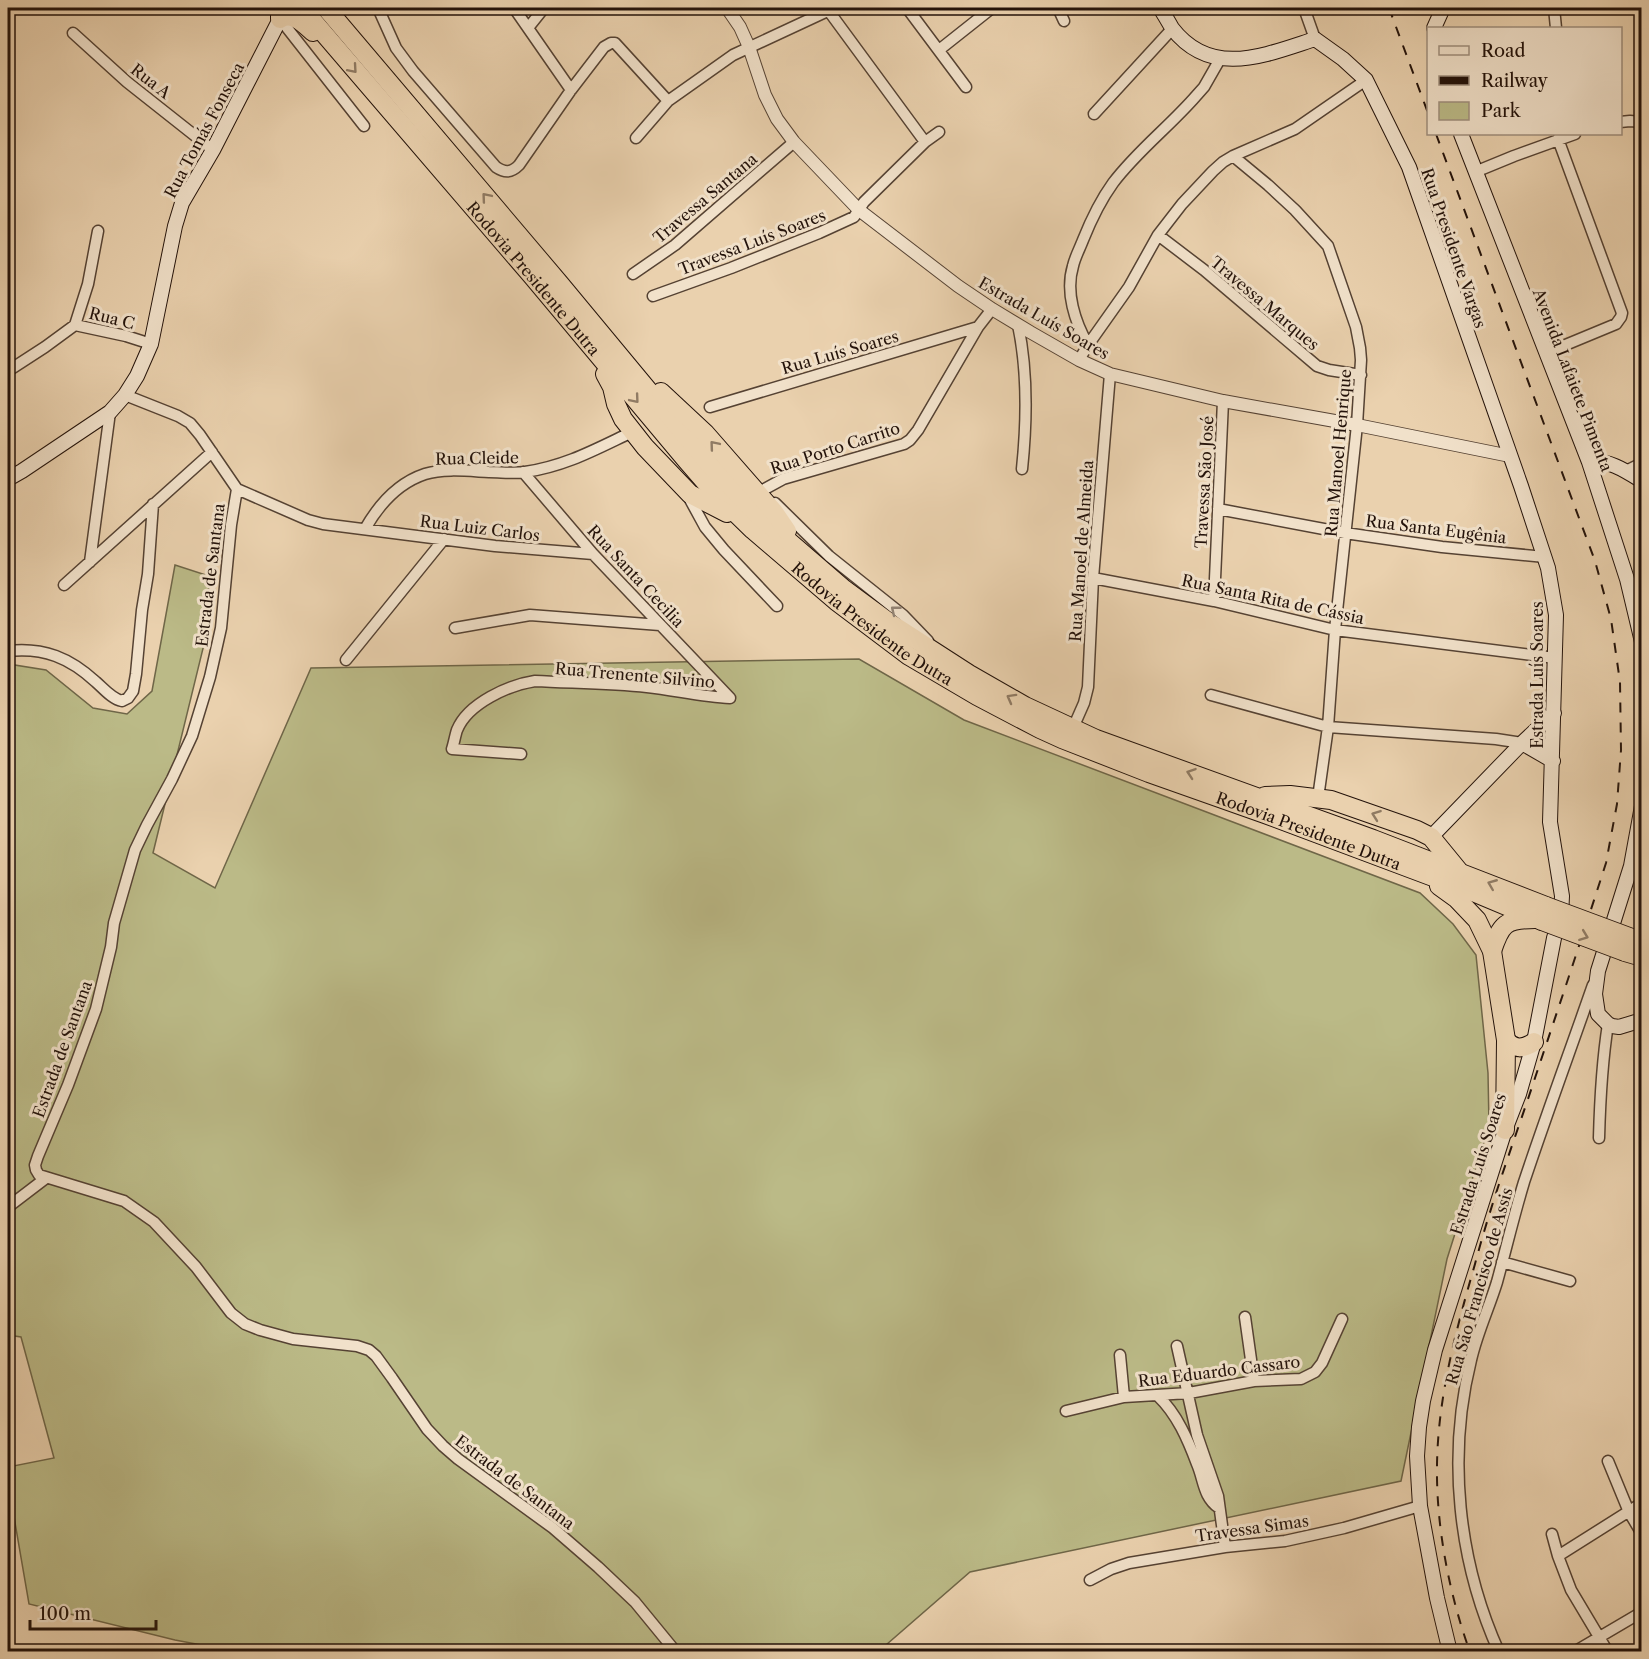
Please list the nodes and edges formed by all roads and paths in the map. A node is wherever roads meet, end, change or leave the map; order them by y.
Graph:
1 (302, 8) edge
2 (328, 8) edge
3 (378, 8) edge
4 (514, 8) edge
5 (544, 8) edge
6 (727, 8) edge
7 (907, 8) edge
8 (992, 8) edge
9 (1058, 8) edge
10 (1160, 8) edge
11 (1304, 8) edge
12 (1443, 8) edge
13 (1554, 8) edge
14 (831, 9) edge
15 (277, 11) edge
16 (1064, 21) dead end
17 (1434, 27) edge
18 (1556, 27) edge
19 (528, 28) junction
20 (1173, 28) junction
21 (73, 33) dead end
22 (1315, 39) junction
23 (334, 46) junction
24 (749, 47) junction
25 (939, 51) junction
26 (1221, 59) junction
27 (1366, 80) junction
28 (966, 87) dead end
29 (571, 90) junction
30 (668, 100) junction
31 (1094, 114) dead end
32 (1622, 122) edge
33 (1641, 122) edge
34 (364, 126) dead end
35 (939, 132) dead end
36 (1461, 135) edge
37 (1572, 135) edge
38 (636, 138) dead end
39 (1558, 139) junction
40 (794, 142) junction
41 (925, 142) junction
42 (213, 150) junction
43 (1233, 156) junction
44 (1475, 172) junction
45 (859, 210) junction
46 (490, 229) junction
47 (98, 231) dead end
48 (1158, 234) junction
49 (524, 242) junction
50 (633, 274) dead end
51 (652, 296) dead end
52 (992, 309) junction
53 (75, 325) junction
54 (1018, 325) junction
55 (978, 327) junction
56 (151, 344) junction
57 (1088, 345) junction
58 (1546, 352) junction
59 (1079, 360) junction
60 (8, 371) edge
61 (1110, 374) junction
62 (1361, 375) junction
63 (125, 395) junction
64 (1223, 401) junction
65 (710, 407) dead end
66 (110, 412) junction
67 (1357, 425) junction
68 (632, 432) junction
69 (212, 452) junction
70 (1510, 456) junction
71 (1588, 462) junction
72 (1641, 463) edge
73 (1023, 469) dead end
74 (1626, 471) junction
75 (523, 472) junction
76 (8, 479) edge
77 (1641, 481) edge
78 (237, 489) junction
79 (684, 489) junction
80 (757, 490) junction
81 (153, 504) junction
82 (1218, 509) junction
83 (365, 529) junction
84 (1345, 533) junction
85 (444, 539) junction
86 (593, 554) junction
87 (804, 554) junction
88 (1545, 557) junction
89 (90, 562) junction
90 (1093, 578) junction
91 (64, 585) dead end
92 (1214, 601) junction
93 (777, 606) dead end
94 (864, 622) junction
95 (660, 625) junction
96 (455, 628) dead end
97 (1335, 630) junction
98 (1641, 642) edge
99 (8, 651) edge
100 (934, 652) junction
101 (1556, 658) junction
102 (346, 660) dead end
103 (1211, 695) dead end
104 (730, 698) joint
105 (1554, 713) junction
106 (1328, 727) junction
107 (1073, 728) junction
108 (1522, 742) junction
109 (521, 754) dead end
110 (1553, 760) junction
111 (1255, 796) junction
112 (1318, 798) junction
113 (1223, 800) junction
114 (1641, 806) edge
115 (1431, 837) junction
116 (1636, 868) edge
117 (1459, 871) junction
118 (1542, 915) junction
119 (1635, 947) edge
120 (1492, 951) junction
121 (1598, 971) junction
122 (1641, 1020) edge
123 (1608, 1024) junction
124 (1506, 1040) junction
125 (1534, 1042) junction
126 (1506, 1130) junction
127 (1599, 1138) dead end
128 (46, 1178) junction
129 (8, 1207) edge
130 (1502, 1263) junction
131 (1570, 1281) dead end
132 (1245, 1317) dead end
133 (1342, 1319) dead end
134 (1177, 1346) dead end
135 (1120, 1355) dead end
136 (1254, 1382) junction
137 (1189, 1393) junction
138 (1158, 1396) junction
139 (1125, 1397) junction
140 (1066, 1411) dead end
141 (1608, 1461) dead end
142 (1641, 1503) edge
143 (1420, 1506) junction
144 (1219, 1508) junction
145 (1629, 1512) junction
146 (1552, 1534) dead end
147 (1641, 1534) edge
148 (1225, 1547) junction
149 (1558, 1556) junction
150 (1090, 1580) dead end
151 (1641, 1612) edge
152 (1599, 1638) junction
153 (674, 1650) edge
154 (1450, 1652) edge
155 (1499, 1652) edge
156 (1574, 1652) edge
157 (1608, 1652) edge

1 - 23 highway, Rodovia Presidente Dutra
49 -> 2 highway, Rodovia Presidente Dutra
3 - 29 street
4 - 19 street
5 - 19 street
6 - 24 street, Estrada Luís Soares
7 - 25 street
8 - 25 street
9 - 16 street
10 - 20 main road
11 - 22 street
12 - 17 main road
13 - 18 street
14 - 24 street
14 - 41 street
15 - 23 highway
15 - 34 street
15 - 42 main road, Rua Tomás Fonseca
19 - 29 street
20 - 26 main road
20 - 31 street
21 - 42 street, Rua A
22 - 26 main road
22 - 27 main road, Rua Presidente Vargas
23 -> 46 highway, Rodovia Presidente Dutra
24 - 30 street
24 - 40 street, Estrada Luís Soares
25 - 28 street
26 - 57 street
27 - 43 street
27 - 70 main road, Rua Presidente Vargas
29 - 30 street
30 - 38 street
32 - 33 street
35 - 41 street, Travessa Luís Soares
36 - 44 main road, Avenida Lafaiete Pimenta
37 - 39 street
39 - 44 street
39 - 58 street
40 - 45 street, Estrada Luís Soares
40 - 50 street, Travessa Santana
41 - 45 street, Travessa Luís Soares
42 - 56 main road, Rua Tomás Fonseca
43 - 48 street
43 - 62 street, Rua Manoel Henrique
44 - 58 main road, Avenida Lafaiete Pimenta
45 - 51 street, Travessa Luís Soares
45 - 52 street, Estrada Luís Soares
46 - 68 highway
46 -> 94 highway, Rodovia Presidente Dutra
47 - 53 street
48 - 57 street
48 - 62 street, Travessa Marques
80 -> 49 highway
49 - 87 highway, Rodovia Presidente Dutra
52 - 54 street, Estrada Luís Soares
52 - 55 street, Rua Porto Carrito
53 - 56 street, Rua C
53 - 60 street, Rua C
54 - 59 street, Estrada Luís Soares
54 - 73 street
55 - 65 street, Rua Luís Soares
55 - 80 street, Rua Porto Carrito
56 - 63 main road, Rua Tomás Fonseca
57 - 59 street
58 - 71 main road, Avenida Lafaiete Pimenta
59 - 61 street, Estrada Luís Soares
61 - 64 street, Estrada Luís Soares
61 - 90 street, Rua Manoel de Almeida
62 - 67 street, Rua Manoel Henrique
63 - 66 main road, Rua Tomás Fonseca
63 - 69 street
64 - 67 street, Estrada Luís Soares
64 - 82 street, Travessa São José
66 - 76 main road, Rua Tomás Fonseca
66 - 89 street
67 - 70 street, Estrada Luís Soares
67 - 84 street, Rua Manoel Henrique
68 - 75 street, Rua Cleide
68 - 79 highway
69 - 78 street
69 - 81 street
70 - 88 main road, Estrada Luís Soares
71 - 74 main road
71 - 98 main road, Avenida Lafaiete Pimenta
72 - 74 street
74 - 77 main road
75 - 83 street, Rua Cleide
75 - 86 street, Rua Santa Cecilia
78 - 83 street
78 - 128 street, Estrada de Santana
79 - 93 street
79 - 94 highway
80 - 87 highway
100 -> 80 street
81 - 89 street
81 - 99 street
82 - 84 street, Rua Santa Eugênia
82 - 92 street, Travessa São José
83 - 85 street, Rua Luiz Carlos
84 - 88 street, Rua Santa Eugênia
84 - 97 street, Rua Manoel Henrique
85 - 86 street, Rua Luiz Carlos
85 - 102 street
86 - 95 street, Rua Santa Cecilia
87 - 100 highway, Rodovia Presidente Dutra
88 - 101 main road, Estrada Luís Soares
89 - 91 street
90 - 92 street, Rua Santa Rita de Cássia
90 - 107 street, Rua Manoel de Almeida
92 - 97 street, Rua Santa Rita de Cássia
94 - 113 highway, Rodovia Presidente Dutra
95 - 96 street
95 - 104 street, Rua Santa Cecilia
97 - 101 street, Rua Santa Rita de Cássia
97 - 106 street, Rua Manoel Henrique
107 -> 100 highway, Rodovia Presidente Dutra
101 - 105 main road, Estrada Luís Soares
103 - 106 street
104 - 109 street, Rua Trenente Silvino
105 - 108 main road
105 - 110 main road, Estrada Luís Soares
106 - 108 street
106 - 112 street, Rua Manoel Henrique
111 -> 107 highway, Rodovia Presidente Dutra
108 - 110 main road
108 - 115 main road
110 - 125 main road, Estrada Luís Soares
111 - 112 highway
111 - 117 highway, Rodovia Presidente Dutra
115 -> 112 highway
113 - 118 highway, Rodovia Presidente Dutra
113 - 120 highway
114 - 116 main road
115 - 117 highway
116 - 121 main road
118 -> 117 highway, Rodovia Presidente Dutra
118 - 119 highway, Rodovia Presidente Dutra, bridge
118 - 120 highway
120 - 124 highway
121 - 123 main road
121 - 130 street, Rua São Francisco de Assis
122 - 123 main road
123 - 127 street
124 - 125 highway
124 - 126 highway
125 - 126 main road, Estrada Luís Soares
126 - 143 main road, Estrada Luís Soares
128 - 129 street
128 - 153 street, Estrada de Santana
130 - 131 street
130 - 155 street, Rua São Francisco de Assis
132 - 136 street
133 - 136 street, Rua Eduardo Cassaro
134 - 137 street
135 - 139 street
136 - 137 street, Rua Eduardo Cassaro
137 - 138 street, Rua Eduardo Cassaro
137 - 144 street
138 - 139 street, Rua Eduardo Cassaro
138 - 144 street
139 - 140 street, Rua Eduardo Cassaro
141 - 145 street
142 - 145 street
143 - 148 street, Travessa Simas
143 - 154 main road, Estrada Luís Soares
144 - 148 street
145 - 147 street
145 - 149 street
146 - 149 street
148 - 150 street, Travessa Simas
149 - 152 street
151 - 152 street
152 - 156 street
152 - 157 street

